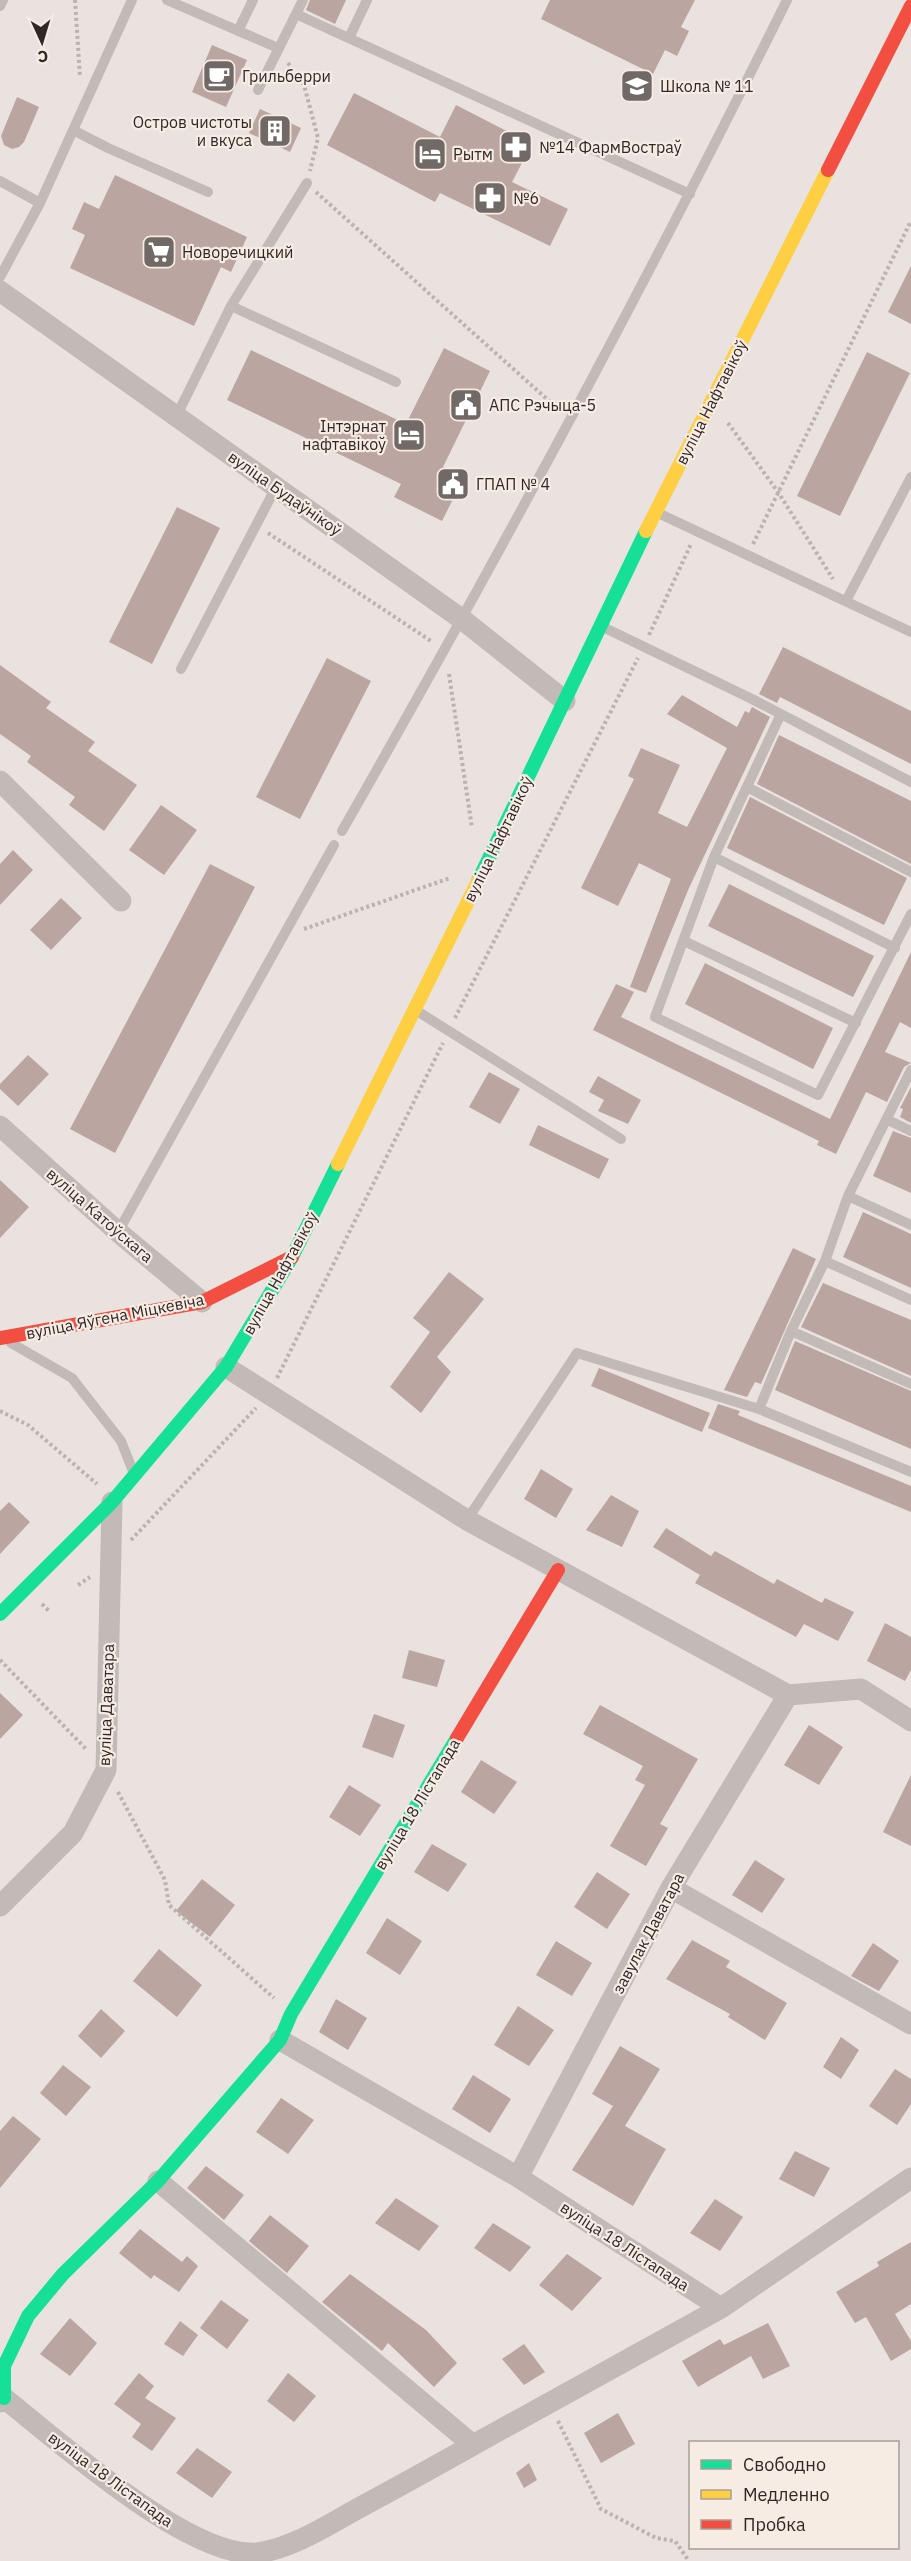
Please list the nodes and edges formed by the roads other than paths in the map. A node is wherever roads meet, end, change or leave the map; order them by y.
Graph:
1 (3, 0) edge
2 (132, 0) edge
3 (167, 0) edge
4 (253, 0) edge
5 (303, 0) edge
6 (367, 0) edge
7 (786, 0) edge
8 (0, 6) edge
9 (911, 6) edge
10 (296, 14) junction
11 (238, 31) junction
12 (349, 38) junction
13 (278, 48) junction
14 (258, 90) dead end
15 (73, 130) junction
16 (0, 181) edge
17 (307, 183) road end
18 (208, 192) dead end
19 (690, 194) junction
20 (40, 203) junction
21 (0, 277) edge
22 (0, 291) edge
23 (231, 306) junction
24 (396, 382) dead end
25 (177, 415) junction
26 (911, 477) edge
27 (276, 488) junction
28 (655, 512) junction
29 (846, 601) junction
30 (464, 620) junction
31 (602, 626) junction
32 (911, 632) edge
33 (181, 669) dead end
34 (565, 701) junction
35 (780, 716) junction
36 (0, 781) edge
37 (911, 782) edge
38 (747, 787) junction
39 (342, 831) dead end
40 (334, 845) dead end
41 (714, 857) junction
42 (911, 872) edge
43 (121, 901) dead end
44 (911, 914) edge
45 (684, 941) junction
46 (895, 948) junction
47 (415, 1010) junction
48 (856, 1023) junction
49 (911, 1070) edge
50 (888, 1120) junction
51 (0, 1126) edge
52 (911, 1131) edge
53 (621, 1139) dead end
54 (848, 1196) junction
55 (911, 1225) edge
56 (117, 1232) junction
57 (292, 1257) junction
58 (825, 1261) junction
59 (911, 1300) edge
60 (202, 1302) junction
61 (790, 1331) junction
62 (1, 1338) edge
63 (226, 1367) junction
64 (911, 1384) edge
65 (759, 1409) junction
66 (911, 1472) edge
67 (135, 1476) junction
68 (112, 1502) junction
69 (467, 1520) junction
70 (558, 1570) junction
71 (0, 1614) edge
72 (788, 1695) junction
73 (911, 1720) edge
74 (671, 1888) junction
75 (0, 1906) edge
76 (911, 2024) edge
77 (280, 2040) junction
78 (518, 2177) junction
79 (911, 2178) edge
80 (158, 2181) junction
81 (721, 2308) junction
82 (2, 2400) edge
83 (473, 2445) junction

1 - 8 lane
2 - 15 lane
3 - 11 lane
4 - 11 lane
5 - 10 lane
6 - 12 lane
7 - 19 lane
9 - 28 street, вуліца Нафтавікоў
10 - 12 lane
10 - 13 lane
11 - 13 lane
12 - 19 lane
13 - 14 lane
15 - 18 lane
15 - 20 lane
16 - 20 lane
17 - 23 lane
19 - 30 lane
20 - 21 lane
22 - 25 street, вуліца Будаўнікоў
23 - 24 lane
23 - 25 lane
25 - 27 street, вуліца Будаўнікоў
26 - 29 lane
27 - 30 street, вуліца Будаўнікоў
27 - 33 lane
28 - 29 lane
28 - 31 street, вуліца Нафтавікоў
29 - 32 lane
30 - 34 street, вуліца Будаўнікоў
30 - 39 lane
31 - 34 street, вуліца Нафтавікоў
31 - 35 lane
34 - 47 street, вуліца Нафтавікоў
35 - 37 lane
35 - 38 lane
36 - 43 street
38 - 41 lane
38 - 42 lane
40 - 56 lane
41 - 45 lane
41 - 46 lane
44 - 46 lane
45 - 48 lane
45 - 48 lane
46 - 48 lane
47 - 53 lane
47 - 57 street, вуліца Нафтавікоў
49 - 50 lane
50 - 52 lane
50 - 54 lane
51 - 56 street, вуліца Катоўскага
54 - 55 lane
54 - 58 lane
56 - 60 street, вуліца Катоўскага
57 - 60 street, вуліца Яўгена Міцкевіча
57 - 63 street, вуліца Нафтавікоў
58 - 59 lane
58 - 61 lane
60 - 62 street, вуліца Яўгена Міцкевіча
61 - 64 lane
61 - 65 lane
62 - 67 lane
63 - 67 street, вуліца Нафтавікоў
63 - 69 street
65 - 66 lane
65 - 69 lane
67 - 68 street, вуліца Нафтавікоў
68 - 71 street, вуліца Нафтавікоў
68 - 75 street, вуліца Даватара
69 - 70 street
70 - 72 street
70 - 77 street, вуліца 18 Лістапада
72 - 73 street
72 - 74 street, завулак Даватара
74 - 76 street
74 - 78 street, завулак Даватара
77 - 78 street, вуліца 18 Лістапада
77 - 80 street, вуліца 18 Лістапада
78 - 81 street, вуліца 18 Лістапада
79 - 81 street, вуліца 18 Лістапада
80 - 82 street, вуліца 18 Лістапада
80 - 83 street
81 - 83 street, вуліца 18 Лістапада
82 - 83 street, вуліца 18 Лістапада

